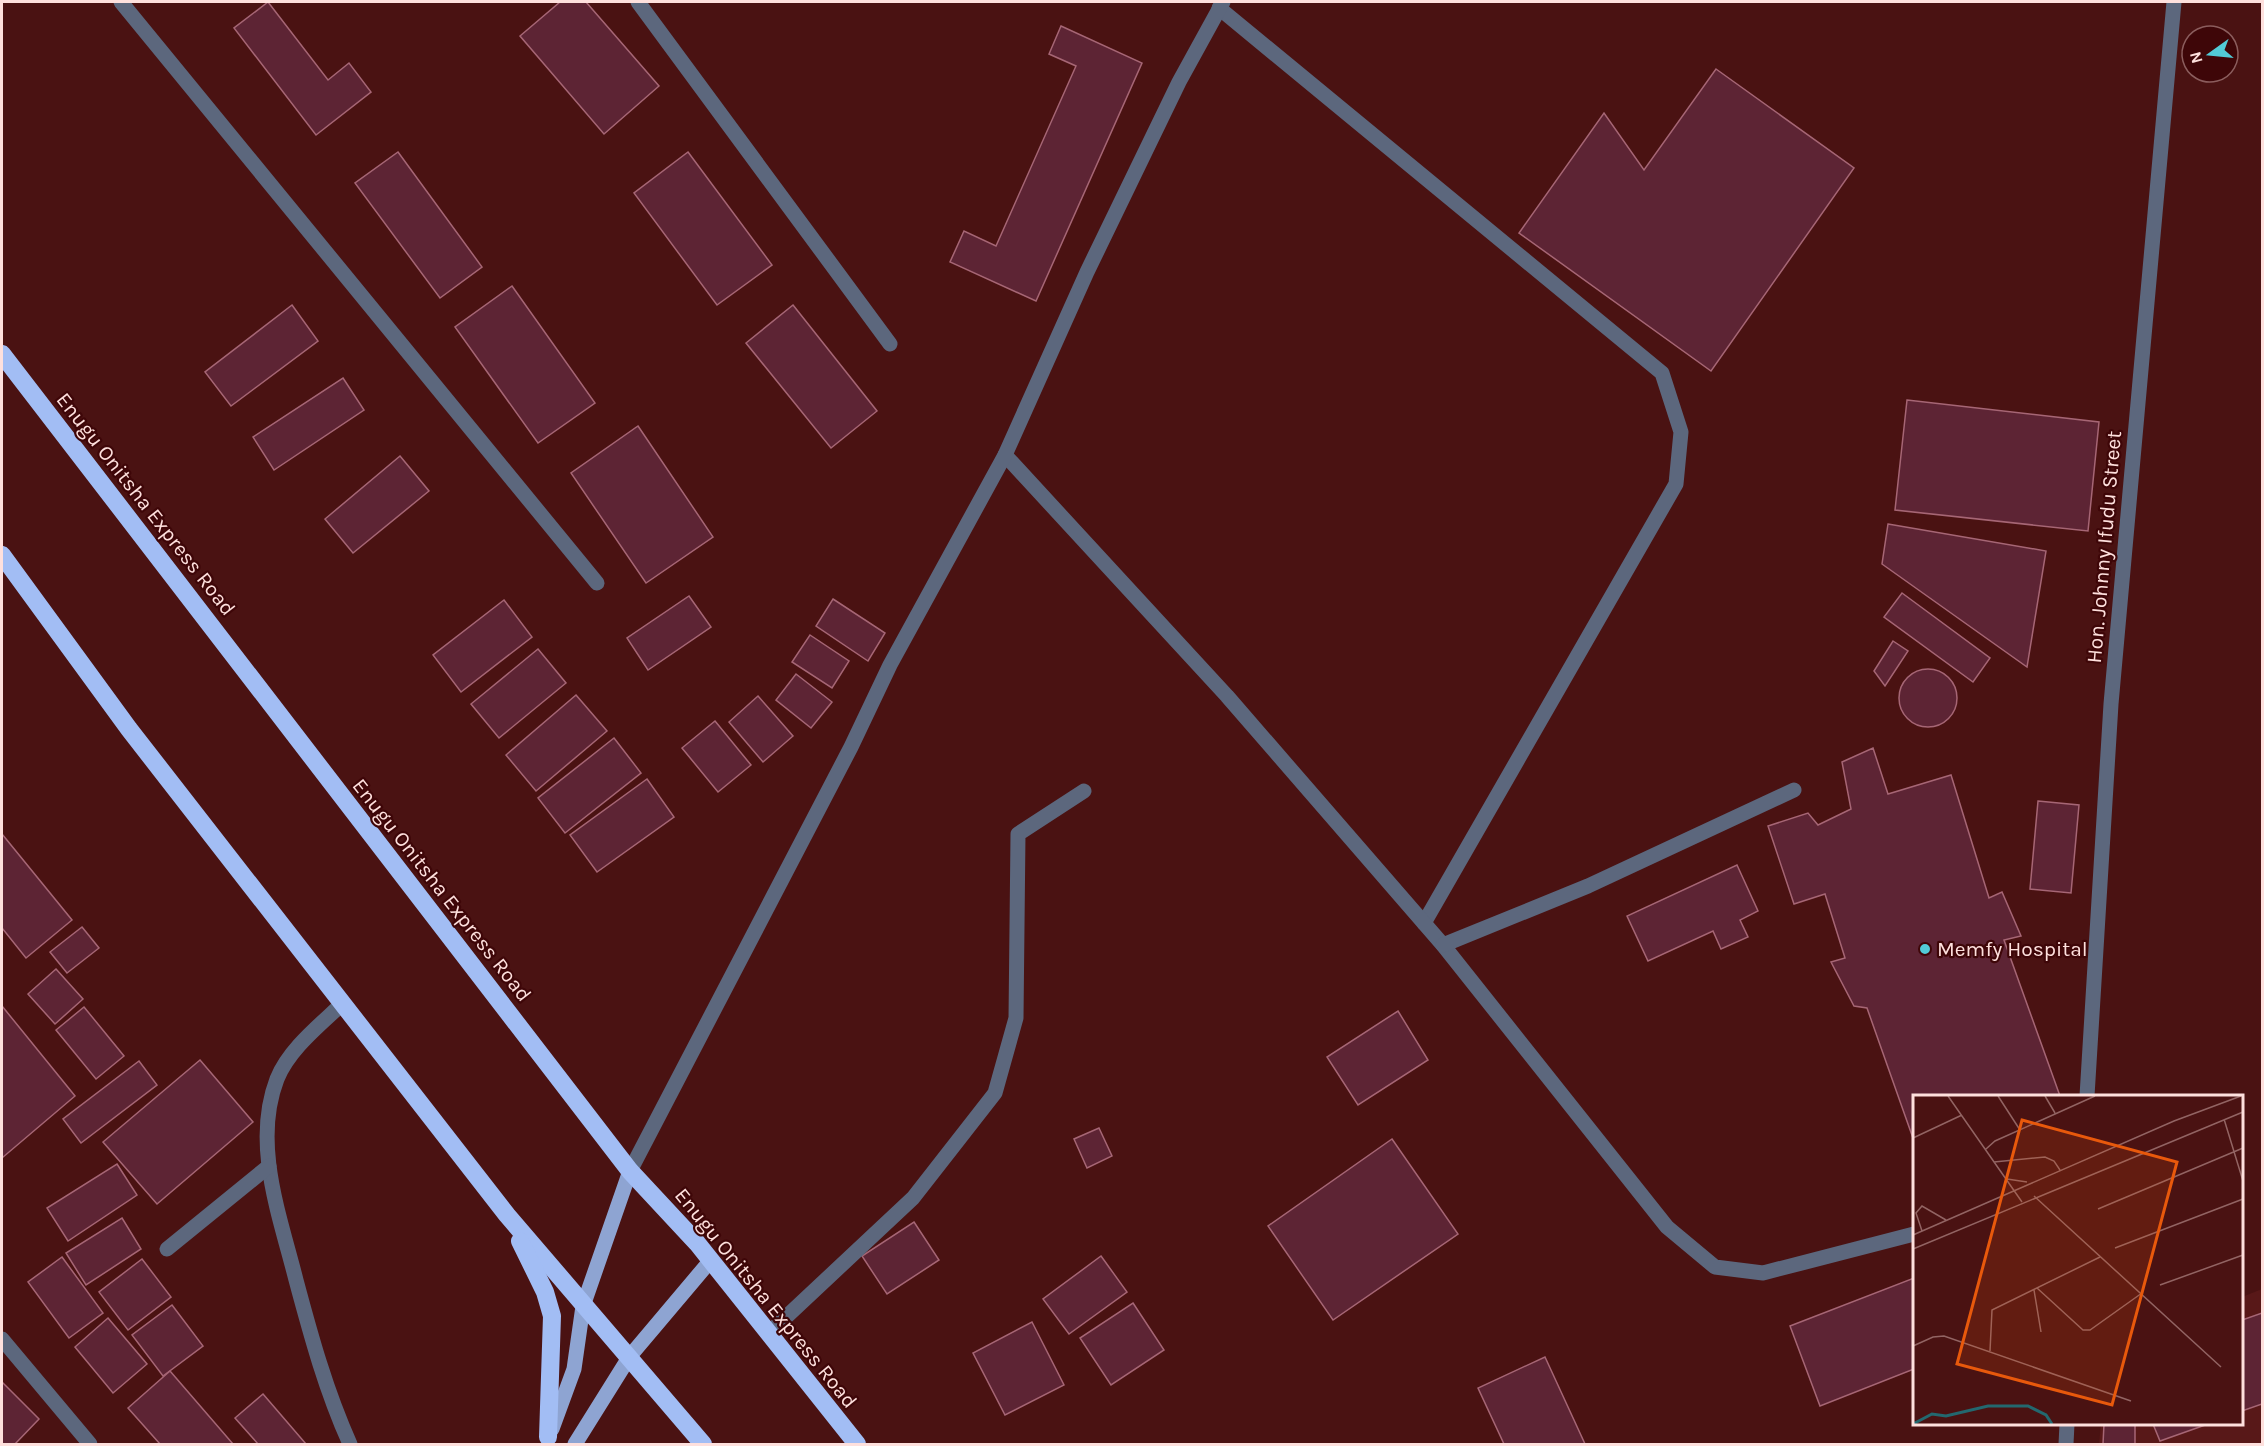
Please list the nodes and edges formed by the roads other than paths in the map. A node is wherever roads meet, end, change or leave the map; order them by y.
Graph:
1 (121, 2) edge
2 (638, 2) edge
3 (2174, 2) edge
4 (1221, 5) edge
5 (890, 344) dead end
6 (2, 354) edge
7 (1005, 455) junction
8 (2, 555) edge
9 (597, 583) dead end
10 (1794, 790) dead end
11 (1084, 791) dead end
12 (1424, 923) junction
13 (1443, 945) junction
14 (342, 1003) junction
15 (2087, 1095) edge
16 (268, 1166) junction
17 (630, 1171) junction
18 (507, 1215) junction
19 (1913, 1234) edge
20 (167, 1249) dead end
21 (711, 1260) junction
22 (583, 1306) junction
23 (770, 1332) junction
24 (2, 1339) edge
25 (630, 1356) junction
26 (2067, 1425) edge
27 (547, 1441) edge
28 (89, 1444) edge
29 (350, 1444) edge
30 (575, 1444) edge
31 (703, 1444) edge
32 (857, 1444) edge
33 (2066, 1444) edge

1 - 9 street
2 - 5 street
3 - 15 street, Hon. Johnny Ifudu Street
4 - 7 street
4 - 12 street
6 - 17 highway, Enugu Onitsha Express Road
7 - 12 street
7 - 17 street
8 - 14 highway
10 - 13 street
11 - 23 street
12 - 13 street
13 - 19 street
14 - 16 street
14 - 18 highway
16 - 20 street
16 - 29 street
17 - 21 highway, Enugu Onitsha Express Road
17 - 22 main road
18 - 22 highway
18 - 27 highway
21 - 23 highway, Enugu Onitsha Express Road
21 - 25 main road
22 - 25 highway
22 - 27 main road
23 - 32 highway, Enugu Onitsha Express Road
24 - 28 street
25 - 30 main road
25 - 31 highway
26 - 33 street

